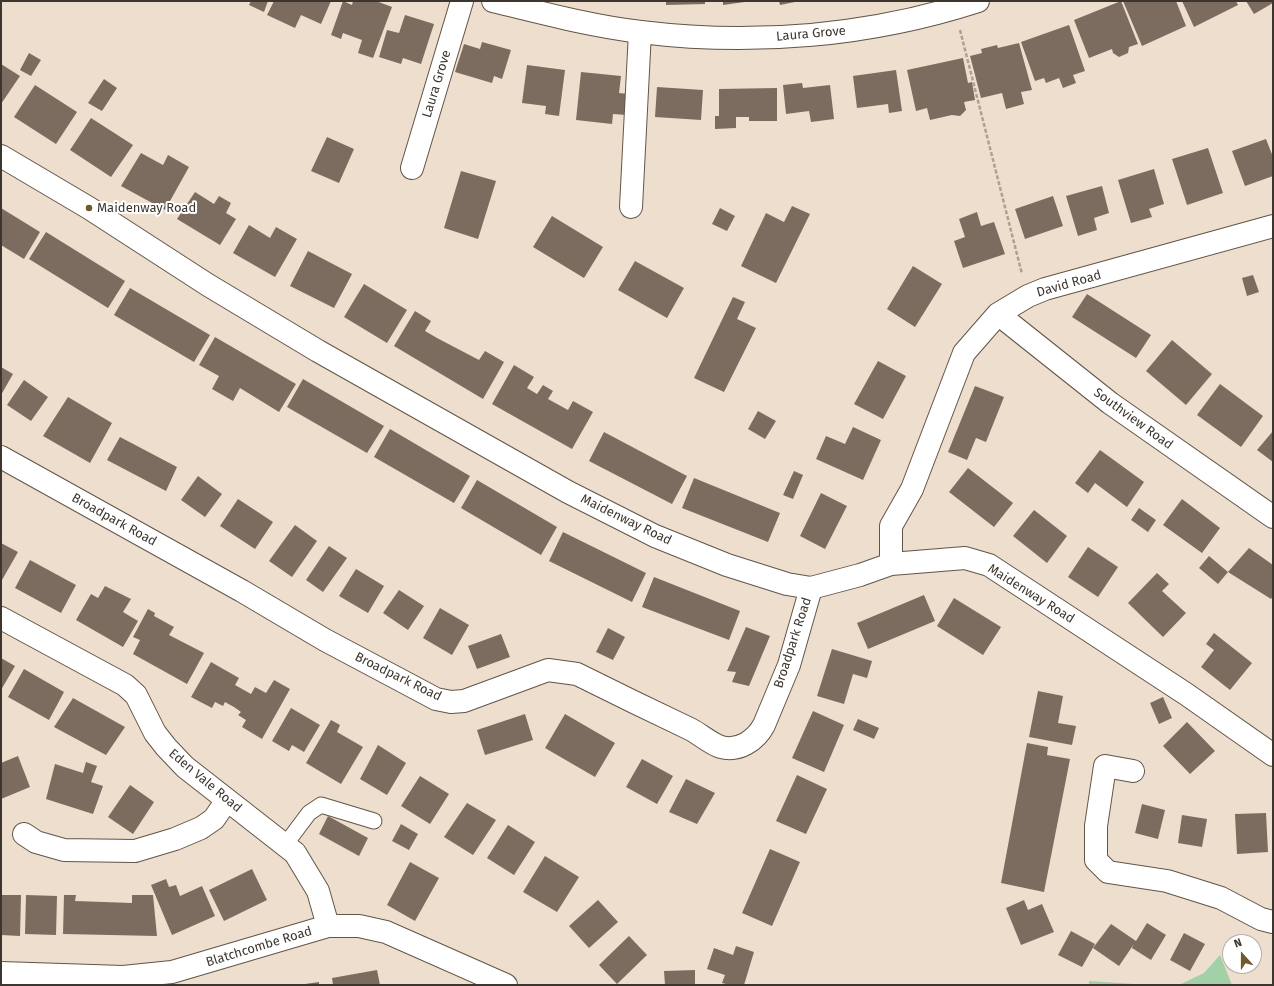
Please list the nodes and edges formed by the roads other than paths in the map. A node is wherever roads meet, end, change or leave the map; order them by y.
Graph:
1 (462, 1) edge
2 (493, 1) edge
3 (978, 1) edge
4 (640, 32) junction
5 (1, 156) edge
6 (412, 168) dead end
7 (632, 207) dead end
8 (1273, 226) edge
9 (998, 314) junction
10 (1, 457) edge
11 (1273, 517) edge
12 (891, 564) junction
13 (811, 588) junction
14 (1, 618) edge
15 (1273, 755) edge
16 (1134, 771) dead end
17 (227, 800) junction
18 (374, 821) dead end
19 (24, 834) dead end
20 (285, 845) junction
21 (1273, 922) edge
22 (328, 926) junction
23 (1, 972) edge
24 (506, 985) edge

1 - 6 street, Laura Grove
2 - 4 street, Laura Grove
3 - 4 street, Laura Grove
4 - 7 street
5 - 13 street, Maidenway Road
8 - 9 street, David Road
9 - 11 street, Southview Road
9 - 12 street, David Road
10 - 13 street, Broadpark Road
12 - 13 street, Maidenway Road
12 - 15 street, Maidenway Road
14 - 17 street, Eden Vale Road
16 - 21 street
17 - 19 street
17 - 20 street, Eden Vale Road
18 - 20 lane
20 - 22 street, Eden Vale Road
22 - 23 street, Blatchcombe Road
22 - 24 street, Blatchcombe Road

